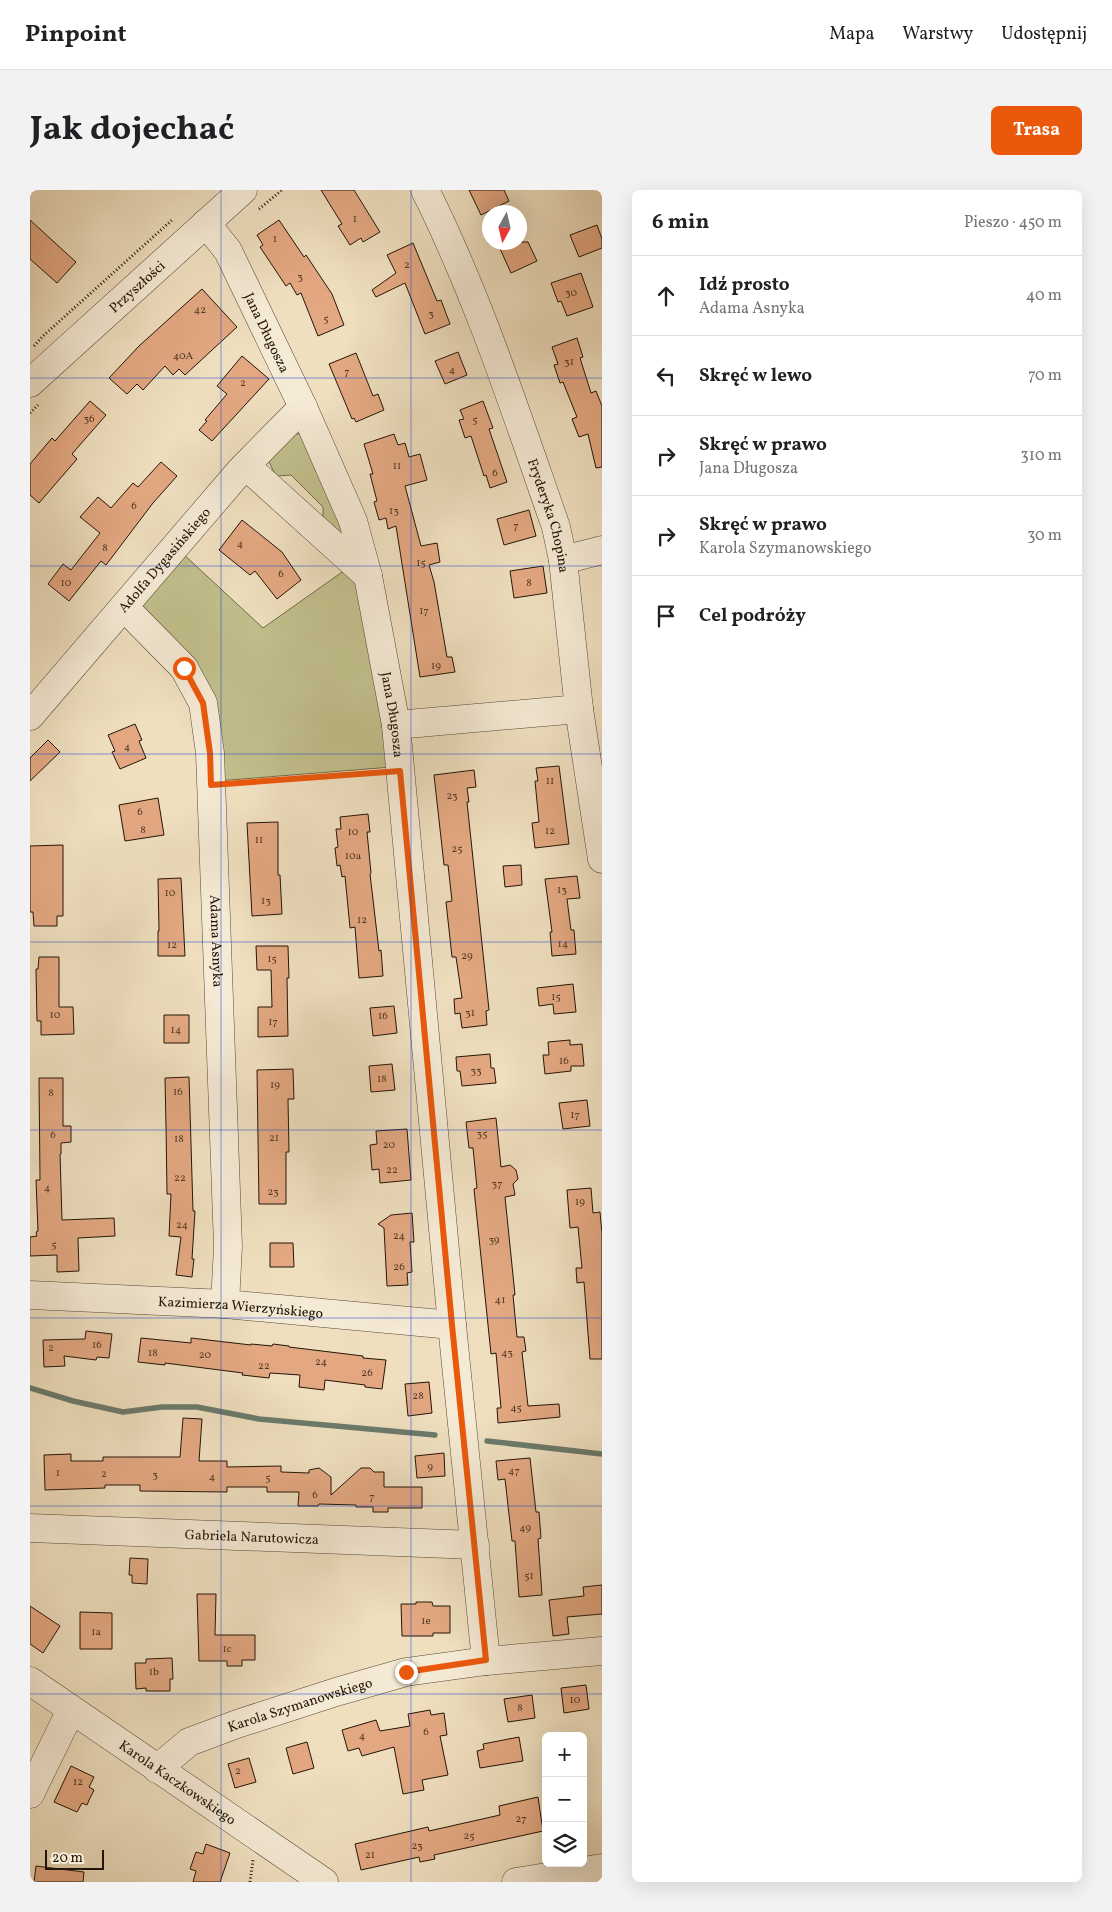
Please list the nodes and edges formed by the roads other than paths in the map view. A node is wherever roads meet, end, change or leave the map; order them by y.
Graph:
1 (243, 190) edge
2 (425, 190) edge
3 (206, 223) junction
4 (30, 383) edge
5 (303, 407) junction
6 (246, 466) junction
7 (602, 550) edge
8 (563, 560) junction
9 (368, 576) junction
10 (124, 607) junction
11 (579, 709) junction
12 (30, 716) edge
13 (396, 725) junction
14 (602, 859) edge
15 (30, 1295) edge
16 (225, 1304) junction
17 (452, 1325) junction
18 (30, 1528) edge
19 (475, 1545) junction
20 (602, 1651) edge
21 (486, 1660) junction
22 (30, 1681) edge
23 (71, 1710) junction
24 (157, 1769) junction
25 (30, 1794) edge
26 (602, 1868) edge
27 (324, 1882) edge
28 (516, 1882) edge

1 - 3 street, Przyszłości
2 - 8 street, Fryderyka Chopina
3 - 4 street, Przyszłości
3 - 5 street, Jana Długosza
5 - 6 street, Adolfa Dygasińskiego
5 - 9 street, Jana Długosza
6 - 9 street
6 - 10 street, Adolfa Dygasińskiego
7 - 8 street
8 - 11 street, Fryderyka Chopina
9 - 13 street, Jana Długosza
10 - 12 street, Adolfa Dygasińskiego
10 - 16 street, Adama Asnyka
11 - 13 street
11 - 14 street, Fryderyka Chopina
13 - 17 street, Jana Długosza
15 - 16 street, Kazimierza Wierzyńskiego
16 - 17 street, Kazimierza Wierzyńskiego
17 - 19 street, Jana Długosza
18 - 19 street, Gabriela Narutowicza
19 - 21 street, Jana Długosza
20 - 21 street, Karola Szymanowskiego
21 - 24 street, Karola Szymanowskiego
22 - 23 street, Karola Kaczkowskiego
23 - 24 street, Karola Kaczkowskiego
23 - 25 street
24 - 27 street, Karola Kaczkowskiego
26 - 28 street

